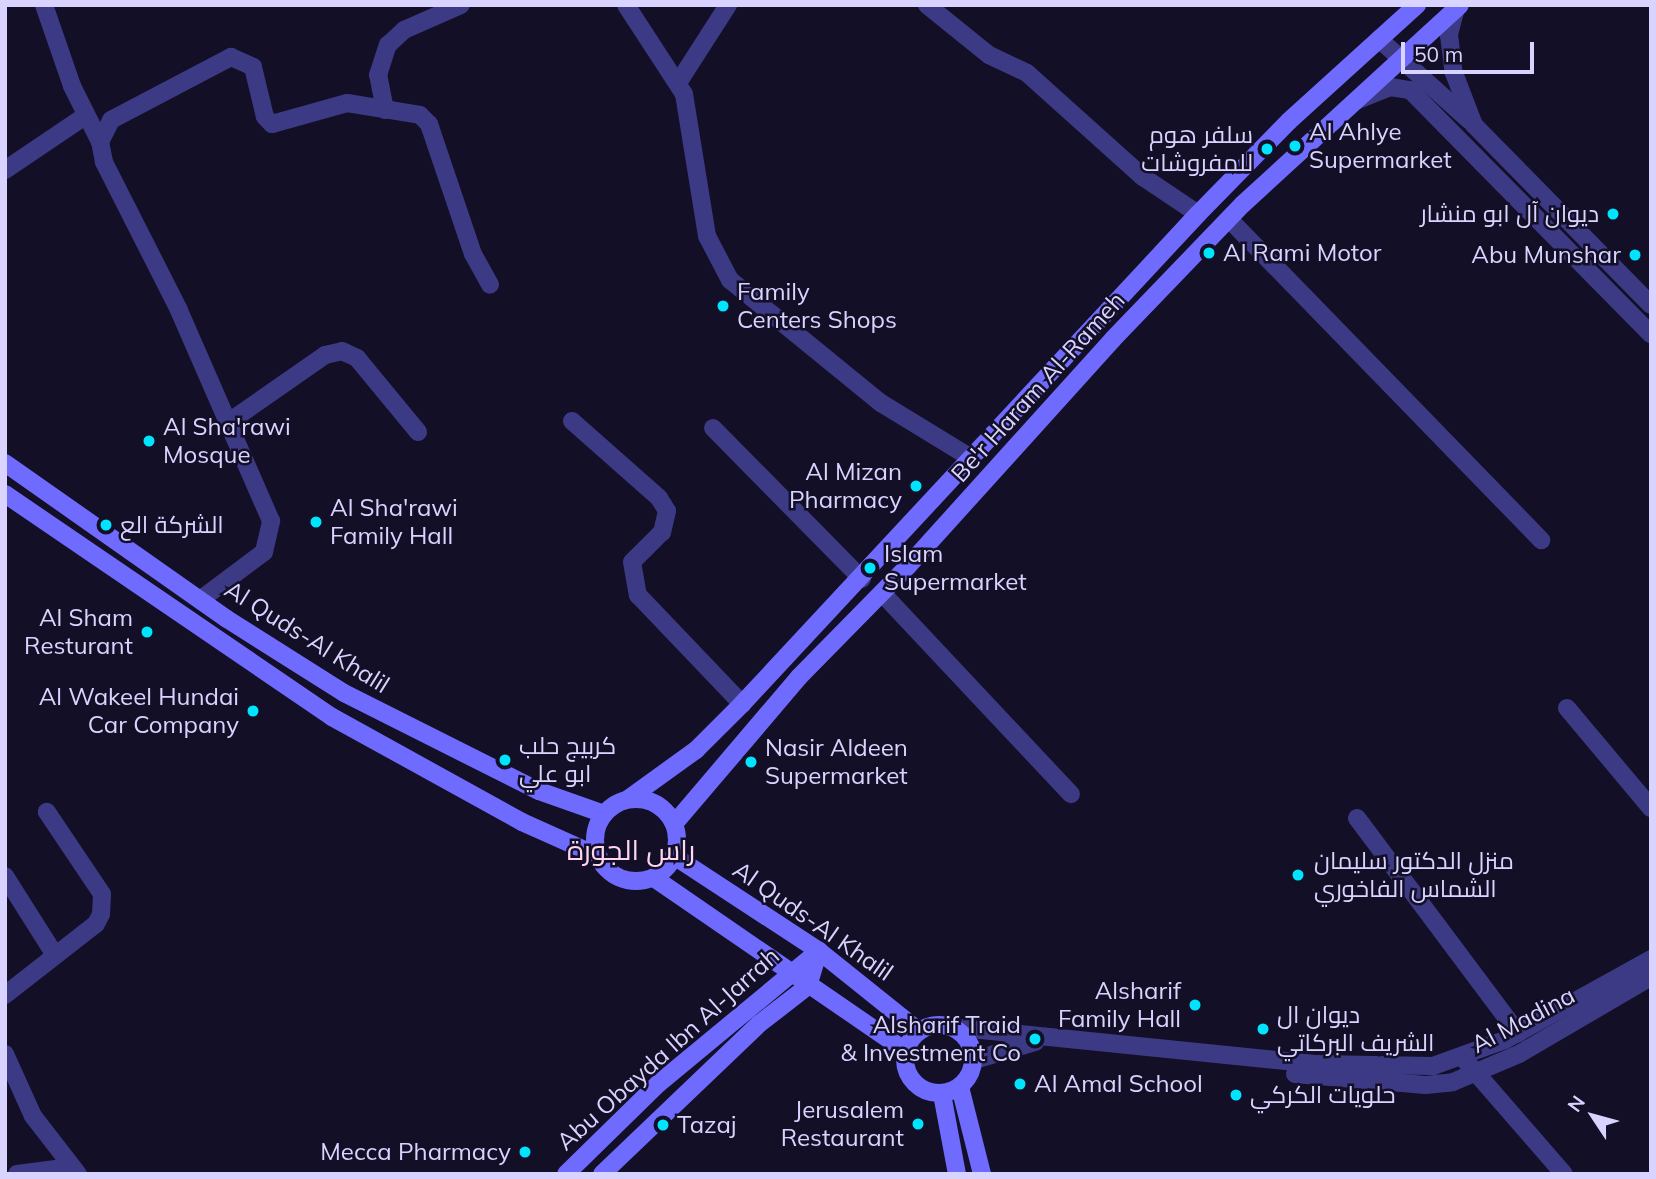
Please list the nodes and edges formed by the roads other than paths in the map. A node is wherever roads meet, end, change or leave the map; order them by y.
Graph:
1 (44, 5) edge
2 (461, 5) edge
3 (626, 5) edge
4 (728, 5) edge
5 (1418, 5) edge
6 (1458, 7) edge
7 (940, 9) edge
8 (1379, 39) junction
9 (1399, 58) junction
10 (678, 83) junction
11 (1401, 87) junction
12 (1351, 103) junction
13 (385, 110) junction
14 (85, 116) junction
15 (1474, 125) junction
16 (100, 142) junction
17 (5, 170) edge
18 (1198, 214) junction
19 (1229, 219) junction
20 (490, 285) dead end
21 (1651, 305) edge
22 (1651, 334) edge
23 (572, 421) dead end
24 (229, 422) junction
25 (713, 428) dead end
26 (418, 432) dead end
27 (971, 458) junction
28 (5, 463) edge
29 (5, 494) edge
30 (1541, 540) dead end
31 (862, 579) junction
32 (882, 593) junction
33 (200, 600) junction
34 (742, 704) junction
35 (1567, 708) dead end
36 (1071, 794) dead end
37 (628, 799) junction
38 (1651, 808) edge
39 (47, 812) dead end
40 (604, 814) junction
41 (1357, 818) dead end
42 (674, 824) junction
43 (598, 856) junction
44 (674, 856) junction
45 (5, 876) edge
46 (654, 878) junction
47 (819, 951) junction
48 (55, 955) junction
49 (1651, 959) edge
50 (788, 972) junction
51 (1651, 977) edge
52 (808, 986) junction
53 (5, 995) edge
54 (951, 1027) junction
55 (919, 1031) junction
56 (1518, 1033) junction
57 (1080, 1040) junction
58 (1168, 1050) junction
59 (906, 1051) junction
60 (5, 1054) edge
61 (1464, 1059) junction
62 (974, 1060) junction
63 (1475, 1074) junction
64 (960, 1087) junction
65 (942, 1094) junction
66 (75, 1171) edge
67 (17, 1174) edge
68 (566, 1174) edge
69 (602, 1174) edge
70 (957, 1174) edge
71 (982, 1174) edge
72 (1564, 1174) edge

1 - 14 street
2 - 13 street
3 - 10 street
4 - 10 street
5 - 8 main road, Be'r Haram Al-Rameh
6 - 9 main road, Be'r Haram Al-Rameh
6 - 15 street
7 - 18 street
8 - 9 street
8 - 18 main road, Be'r Haram Al-Rameh
9 - 11 street
9 - 12 main road, Be'r Haram Al-Rameh
9 - 15 street
10 - 27 street
11 - 12 street
11 - 22 street
12 - 19 main road, Be'r Haram Al-Rameh
13 - 16 street
13 - 20 street
14 - 16 street
14 - 17 street
15 - 21 street
16 - 24 street
18 - 27 main road, Be'r Haram Al-Rameh
19 - 30 street
19 - 32 main road, Be'r Haram Al-Rameh
23 - 34 street
24 - 26 street
24 - 33 street
25 - 31 street
27 - 31 main road, Be'r Haram Al-Rameh
28 - 33 main road, Al Quds-Al Khalil
29 - 43 main road, Al Quds-Al Khalil
31 - 34 main road, Be'r Haram Al-Rameh
32 - 36 street
32 - 42 main road, Be'r Haram Al-Rameh
33 - 40 main road, Al Quds-Al Khalil
34 - 37 main road, Be'r Haram Al-Rameh
35 - 38 street
37 - 40 main road
37 - 42 main road
39 - 48 street
40 - 43 main road
41 - 56 street
42 - 44 main road
43 - 46 main road
44 - 46 main road
44 - 47 main road, Al Quds-Al Khalil
45 - 48 street
46 - 50 main road
47 - 50 main road, Abu Obayda Ibn Al-Jarrah
47 - 52 main road, Abu Obayda Ibn Al-Jarrah
47 - 55 main road, Al Quds-Al Khalil
48 - 53 street
49 - 56 street, Al Madina
50 - 52 main road
50 - 68 main road, Abu Obayda Ibn Al-Jarrah
51 - 63 street, Al Madina
52 - 59 main road
52 - 69 main road, Abu Obayda Ibn Al-Jarrah
54 - 55 main road
54 - 57 street
54 - 62 main road
55 - 59 main road
56 - 61 street, Al Madina
57 - 58 street
57 - 62 street
58 - 61 street, Al Madina
58 - 63 street, Al Madina
59 - 65 main road
60 - 66 street
61 - 63 street
62 - 64 main road
63 - 72 street
64 - 65 main road
64 - 71 main road
65 - 70 main road
66 - 67 street

